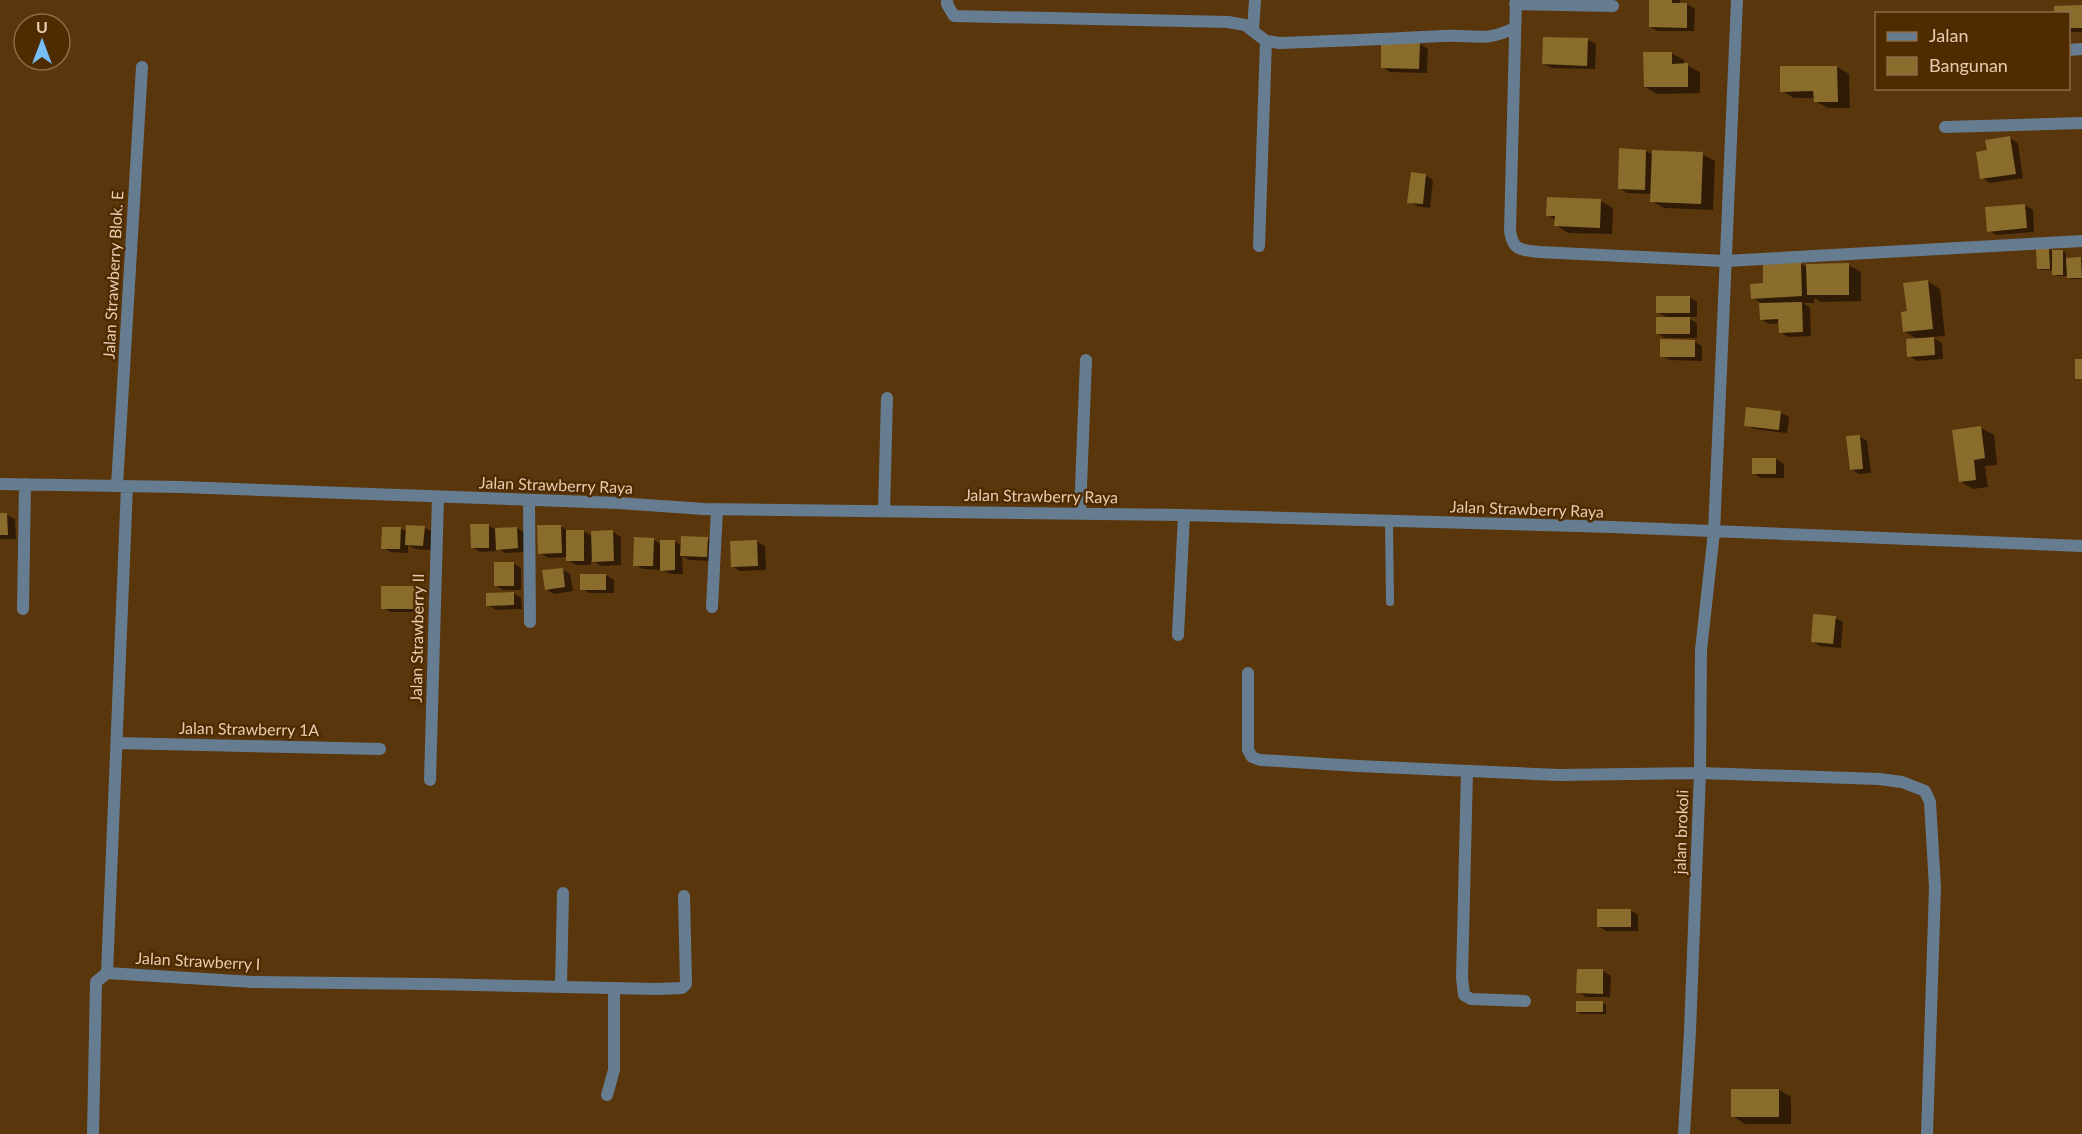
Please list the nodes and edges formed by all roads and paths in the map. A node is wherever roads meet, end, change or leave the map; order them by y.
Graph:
1 (947, 0) edge
2 (1255, 0) edge
3 (1737, 0) edge
4 (1515, 2) edge
5 (1613, 6) dead end
6 (1514, 28) junction
7 (1253, 30) junction
8 (1266, 41) junction
9 (142, 67) dead end
10 (2082, 123) edge
11 (1945, 127) dead end
12 (2082, 242) edge
13 (1259, 246) dead end
14 (1725, 261) junction
15 (1086, 360) dead end
16 (887, 398) dead end
17 (0, 484) edge
18 (25, 484) junction
19 (122, 486) junction
20 (438, 498) junction
21 (528, 500) junction
22 (717, 509) junction
23 (884, 510) junction
24 (1080, 512) junction
25 (1184, 515) junction
26 (1389, 521) junction
27 (1714, 532) junction
28 (2082, 546) edge
29 (1390, 602) dead end
30 (712, 607) dead end
31 (23, 609) dead end
32 (530, 622) dead end
33 (1178, 635) dead end
34 (1248, 673) dead end
35 (117, 742) junction
36 (380, 749) dead end
37 (1467, 771) junction
38 (1700, 773) junction
39 (430, 780) dead end
40 (563, 892) dead end
41 (684, 896) dead end
42 (107, 973) junction
43 (561, 987) junction
44 (614, 988) junction
45 (1525, 1001) dead end
46 (607, 1095) dead end
47 (93, 1134) edge
48 (1684, 1134) edge
49 (1927, 1134) edge

1 - 7 street
2 - 7 street
3 - 14 street, jalan brokoli
4 - 5 street
4 - 6 street
6 - 8 street
6 - 14 street
7 - 8 street
8 - 13 street
9 - 19 street, Jalan Strawberry Blok. E
10 - 11 street
12 - 14 street
14 - 27 street, jalan brokoli
15 - 24 street
16 - 23 street
17 - 18 street, Jalan Strawberry Raya
18 - 19 street, Jalan Strawberry Raya
18 - 31 street
19 - 20 street, Jalan Strawberry Raya
19 - 35 street
20 - 21 street, Jalan Strawberry Raya
20 - 39 street, Jalan Strawberry II
21 - 22 street, Jalan Strawberry Raya
21 - 32 street
22 - 23 street, Jalan Strawberry Raya
22 - 30 street
23 - 24 street, Jalan Strawberry Raya
24 - 25 street, Jalan Strawberry Raya
25 - 26 street, Jalan Strawberry Raya
25 - 33 street
26 - 27 street, Jalan Strawberry Raya
26 - 29 lane
27 - 28 street, Jalan Strawberry Raya
27 - 38 street, jalan brokoli
34 - 37 street
35 - 36 street, Jalan Strawberry 1A
35 - 42 street
37 - 38 street
37 - 45 street
38 - 48 street, jalan brokoli
38 - 49 street
40 - 43 street
41 - 44 street, Jalan Strawberry I
42 - 43 street, Jalan Strawberry I
42 - 47 street
43 - 44 street, Jalan Strawberry I
44 - 46 street

